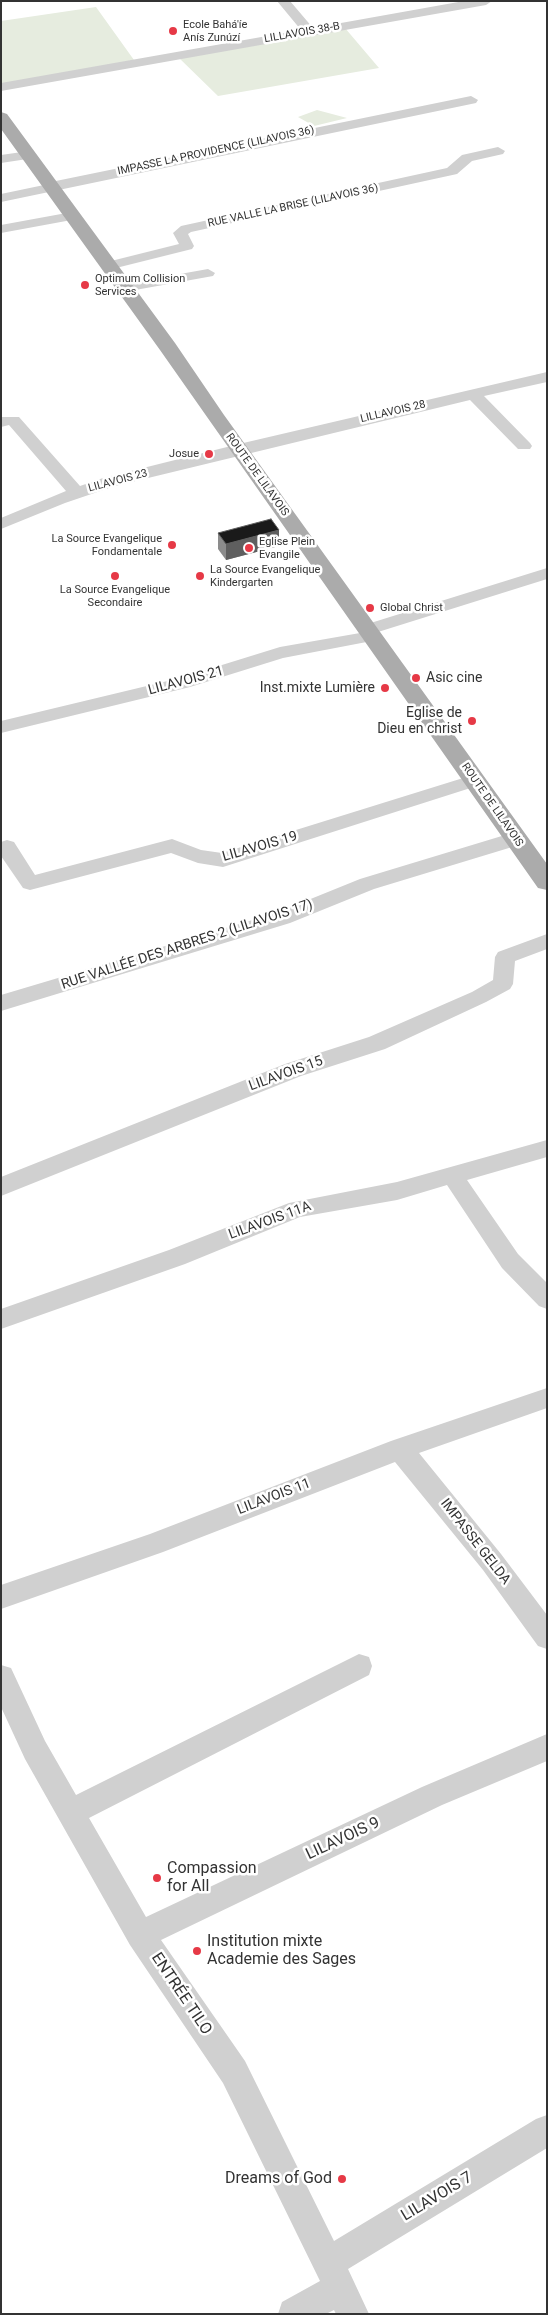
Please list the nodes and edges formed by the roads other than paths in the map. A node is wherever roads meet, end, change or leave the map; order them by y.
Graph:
1 (283, 1) edge
2 (486, 1) edge
3 (310, 32) junction
4 (1, 87) edge
5 (471, 100) dead end
6 (1, 117) edge
7 (498, 151) dead end
8 (29, 155) junction
9 (1, 159) edge
10 (52, 187) junction
11 (1, 198) edge
12 (72, 216) junction
13 (1, 230) edge
14 (108, 266) junction
15 (208, 273) dead end
16 (124, 288) junction
17 (547, 377) edge
18 (472, 393) junction
19 (1, 422) edge
20 (524, 446) dead end
21 (239, 449) junction
22 (76, 492) junction
23 (1, 524) edge
24 (547, 574) edge
25 (369, 633) junction
26 (1, 727) edge
27 (476, 780) junction
28 (515, 839) junction
29 (1, 849) edge
30 (547, 882) edge
31 (547, 941) edge
32 (1, 1003) edge
33 (547, 1148) edge
34 (452, 1175) junction
35 (1, 1187) edge
36 (547, 1299) edge
37 (1, 1319) edge
38 (547, 1398) edge
39 (400, 1449) junction
40 (1, 1597) edge
41 (547, 1637) edge
42 (359, 1666) dead end
43 (1, 1677) edge
44 (547, 1747) edge
45 (71, 1812) junction
46 (140, 1935) junction
47 (547, 2130) edge
48 (340, 2288) edge
49 (294, 2314) edge

1 - 3 street
2 - 3 street, LILLAVOIS 38-B
3 - 4 street, LILLAVOIS 38-B
5 - 10 street, IMPASSE LA PROVIDENCE (LILAVOIS 36)
6 - 8 main road, ROUTE DE LILAVOIS
7 - 14 street, RUE VALLE LA BRISE (LILAVOIS 36)
8 - 9 street
8 - 10 main road, ROUTE DE LILAVOIS
10 - 11 street, IMPASSE LA PROVIDENCE (LILAVOIS 36)
10 - 12 main road, ROUTE DE LILAVOIS
12 - 13 street
12 - 14 main road, ROUTE DE LILAVOIS
14 - 16 main road, ROUTE DE LILAVOIS
15 - 16 street
16 - 21 main road, ROUTE DE LILAVOIS
17 - 18 street, LILLAVOIS 28
18 - 20 street
18 - 21 street, LILLAVOIS 28
19 - 22 street
21 - 22 street, LILAVOIS 23
21 - 25 main road, ROUTE DE LILAVOIS
22 - 23 street, LILAVOIS 23
24 - 25 street, LILAVOIS 21
25 - 26 street, LILAVOIS 21
25 - 27 main road, ROUTE DE LILAVOIS
27 - 28 main road, ROUTE DE LILAVOIS
27 - 29 street, LILAVOIS 19
28 - 30 main road, ROUTE DE LILAVOIS
28 - 32 street, RUE VALLÉE DES ARBRES 2 (LILAVOIS 17)
31 - 35 street, LILAVOIS 15
33 - 34 street, LILAVOIS 11A
34 - 36 street
34 - 37 street, LILAVOIS 11A
38 - 39 street, LILAVOIS 11
39 - 40 street, LILAVOIS 11
39 - 41 street, IMPASSE GELDA
42 - 45 street
43 - 45 street, ENTRÉE TILO
44 - 46 street, LILAVOIS 9
45 - 46 street, ENTRÉE TILO
46 - 48 street, ENTRÉE TILO
47 - 48 street, LILAVOIS 7
48 - 49 street, LILAVOIS 7

